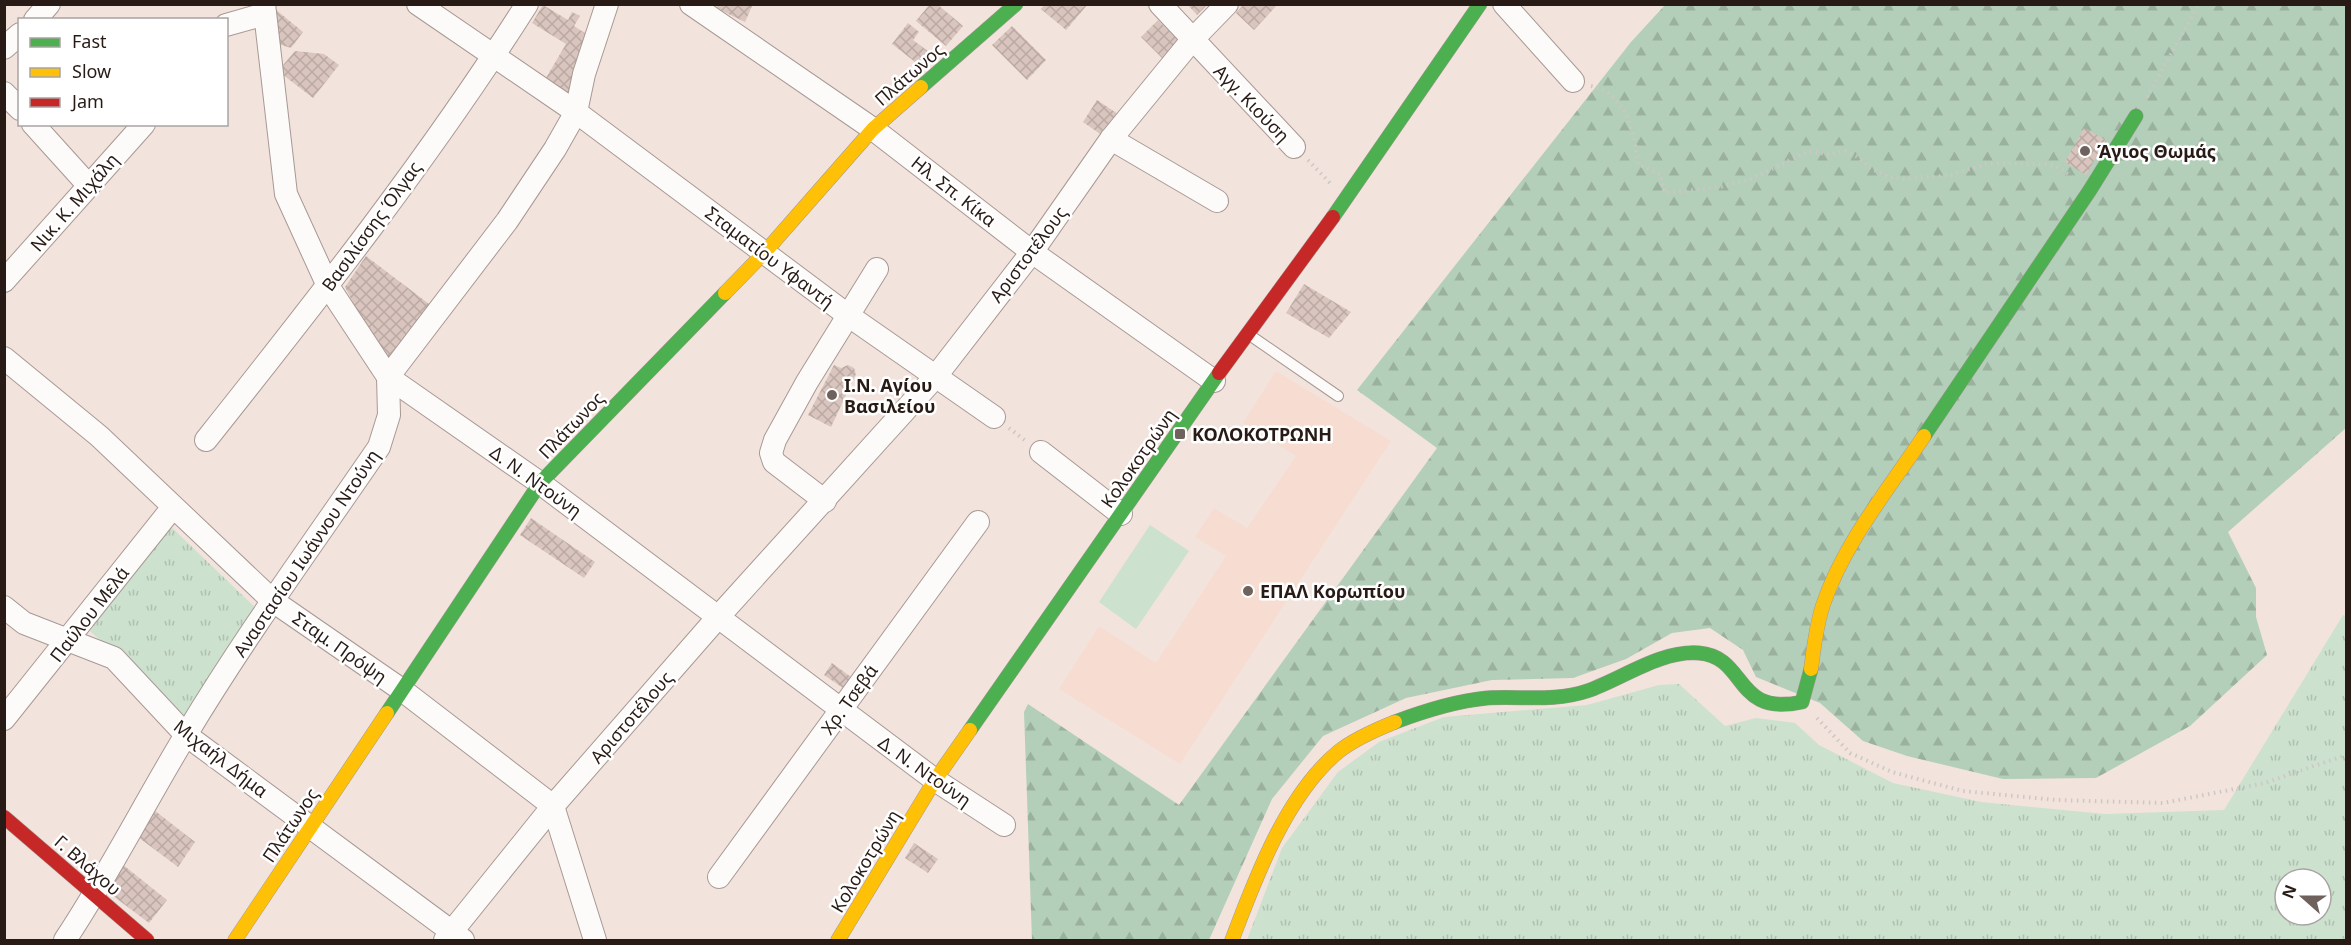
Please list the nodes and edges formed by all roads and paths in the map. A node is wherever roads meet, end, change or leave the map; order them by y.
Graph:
1 (49, 4) edge
2 (417, 4) edge
3 (527, 4) edge
4 (691, 4) edge
5 (1016, 4) edge
6 (1160, 4) edge
7 (1227, 4) edge
8 (1480, 4) edge
9 (1504, 4) edge
10 (2199, 4) edge
11 (599, 8) edge
12 (265, 9) edge
13 (37, 18) edge
14 (228, 24) edge
15 (18, 36) edge
16 (1192, 40) junction
17 (4, 48) edge
18 (495, 55) junction
19 (1573, 81) joint
20 (4, 93) edge
21 (18, 107) edge
22 (576, 112) junction
23 (2136, 116) joint
24 (35, 126) edge
25 (142, 126) edge
26 (873, 129) junction
27 (1112, 139) junction
28 (1294, 147) joint
29 (88, 186) junction
30 (2090, 190) junction
31 (1346, 199) junction
32 (1217, 201) dead end
33 (1032, 252) junction
34 (764, 253) junction
35 (877, 269) dead end
36 (4, 281) edge
37 (328, 286) junction
38 (849, 316) junction
39 (1248, 334) junction
40 (4, 358) edge
41 (936, 375) junction
42 (388, 377) junction
43 (1214, 381) junction
44 (1338, 396) dead end
45 (994, 417) joint
46 (206, 440) dead end
47 (1041, 452) joint
48 (540, 483) junction
49 (825, 501) junction
50 (173, 507) junction
51 (1120, 514) junction
52 (978, 522) dead end
53 (273, 601) junction
54 (4, 607) edge
55 (719, 616) junction
56 (68, 641) junction
57 (402, 690) junction
58 (1802, 702) junction
59 (840, 711) junction
60 (4, 719) edge
61 (186, 735) junction
62 (2346, 755) edge
63 (935, 780) junction
64 (553, 806) junction
65 (4, 817) edge
66 (311, 825) junction
67 (1004, 825) dead end
68 (719, 877) dead end
69 (95, 895) junction
70 (454, 938) edge
71 (64, 940) edge
72 (147, 940) edge
73 (235, 940) edge
74 (595, 940) edge
75 (838, 940) edge
76 (1232, 940) edge

1 - 13 street
2 - 18 street, Σταματίου Υφαντή
3 - 18 street, Βασιλίσσης Όλγας
4 - 26 street, Ηλ. Σπ. Κίκα
5 - 26 street, Πλάτωνος
6 - 16 street, Αγγ. Κιούση
7 - 16 street, Αριστοτέλους
8 - 31 street, Κολοκοτρώνη
9 - 19 street
10 - 23 path
11 - 22 street
12 - 14 street
12 - 37 street, Δ. Ν. Ντούνη
15 - 17 street
16 - 27 street, Αριστοτέλους
16 - 28 street, Αγγ. Κιούση
18 - 22 street, Σταματίου Υφαντή
18 - 37 street, Βασιλίσσης Όλγας
19 - 30 path
20 - 21 street
22 - 34 street, Σταματίου Υφαντή
22 - 42 street
23 - 30 street
24 - 29 street
25 - 29 street, Νικ. Κ. Μιχάλη
26 - 33 street, Ηλ. Σπ. Κίκα
26 - 34 street, Πλάτωνος
27 - 32 street
27 - 33 street, Αριστοτέλους
28 - 31 path, Αγγ. Κιούση
29 - 36 street, Νικ. Κ. Μιχάλη
30 - 58 street
31 - 39 street, Κολοκοτρώνη
33 - 41 street, Αριστοτέλους
33 - 43 street, Ηλ. Σπ. Κίκα
34 - 38 street, Σταματίου Υφαντή
34 - 48 street, Πλάτωνος
35 - 38 street
37 - 42 street, Δ. Ν. Ντούνη
37 - 46 street, Βασιλίσσης Όλγας
38 - 41 street, Σταματίου Υφαντή
38 - 49 street
39 - 43 street, Κολοκοτρώνη
39 - 44 lane
40 - 50 street, Σταμ. Πρόψη
41 - 45 street, Σταματίου Υφαντή
41 - 49 street, Αριστοτέλους
42 - 48 street, Δ. Ν. Ντούνη
42 - 53 street, Αναστασίου Ιωάννου Ντούνη
43 - 51 street, Κολοκοτρώνη
45 - 47 path
47 - 51 street
48 - 55 street, Δ. Ν. Ντούνη
48 - 57 street, Πλάτωνος
49 - 55 street, Αριστοτέλους
50 - 53 street, Σταμ. Πρόψη
50 - 56 street, Παύλου Μελά
51 - 63 street, Κολοκοτρώνη
52 - 59 street, Χρ. Τσεβά
53 - 57 street, Σταμ. Πρόψη
53 - 61 street, Αναστασίου Ιωάννου Ντούνη
54 - 56 street, Μιχαήλ Δήμα
55 - 59 street, Δ. Ν. Ντούνη
55 - 64 street, Αριστοτέλους
56 - 60 street, Παύλου Μελά
56 - 61 street, Μιχαήλ Δήμα
57 - 64 street, Σταμ. Πρόψη
57 - 66 street, Πλάτωνος
58 - 62 path
58 - 76 street
59 - 63 street, Δ. Ν. Ντούνη
59 - 68 street, Χρ. Τσεβά
61 - 66 street, Μιχαήλ Δήμα
61 - 69 street, Αναστασίου Ιωάννου Ντούνη
63 - 67 street, Δ. Ν. Ντούνη
63 - 75 street, Κολοκοτρώνη
64 - 70 street, Αριστοτέλους
64 - 74 street
65 - 69 street, Γ. Βλάχου
66 - 70 street, Μιχαήλ Δήμα
66 - 73 street, Πλάτωνος
69 - 71 street, Αναστασίου Ιωάννου Ντούνη
69 - 72 street, Γ. Βλάχου

